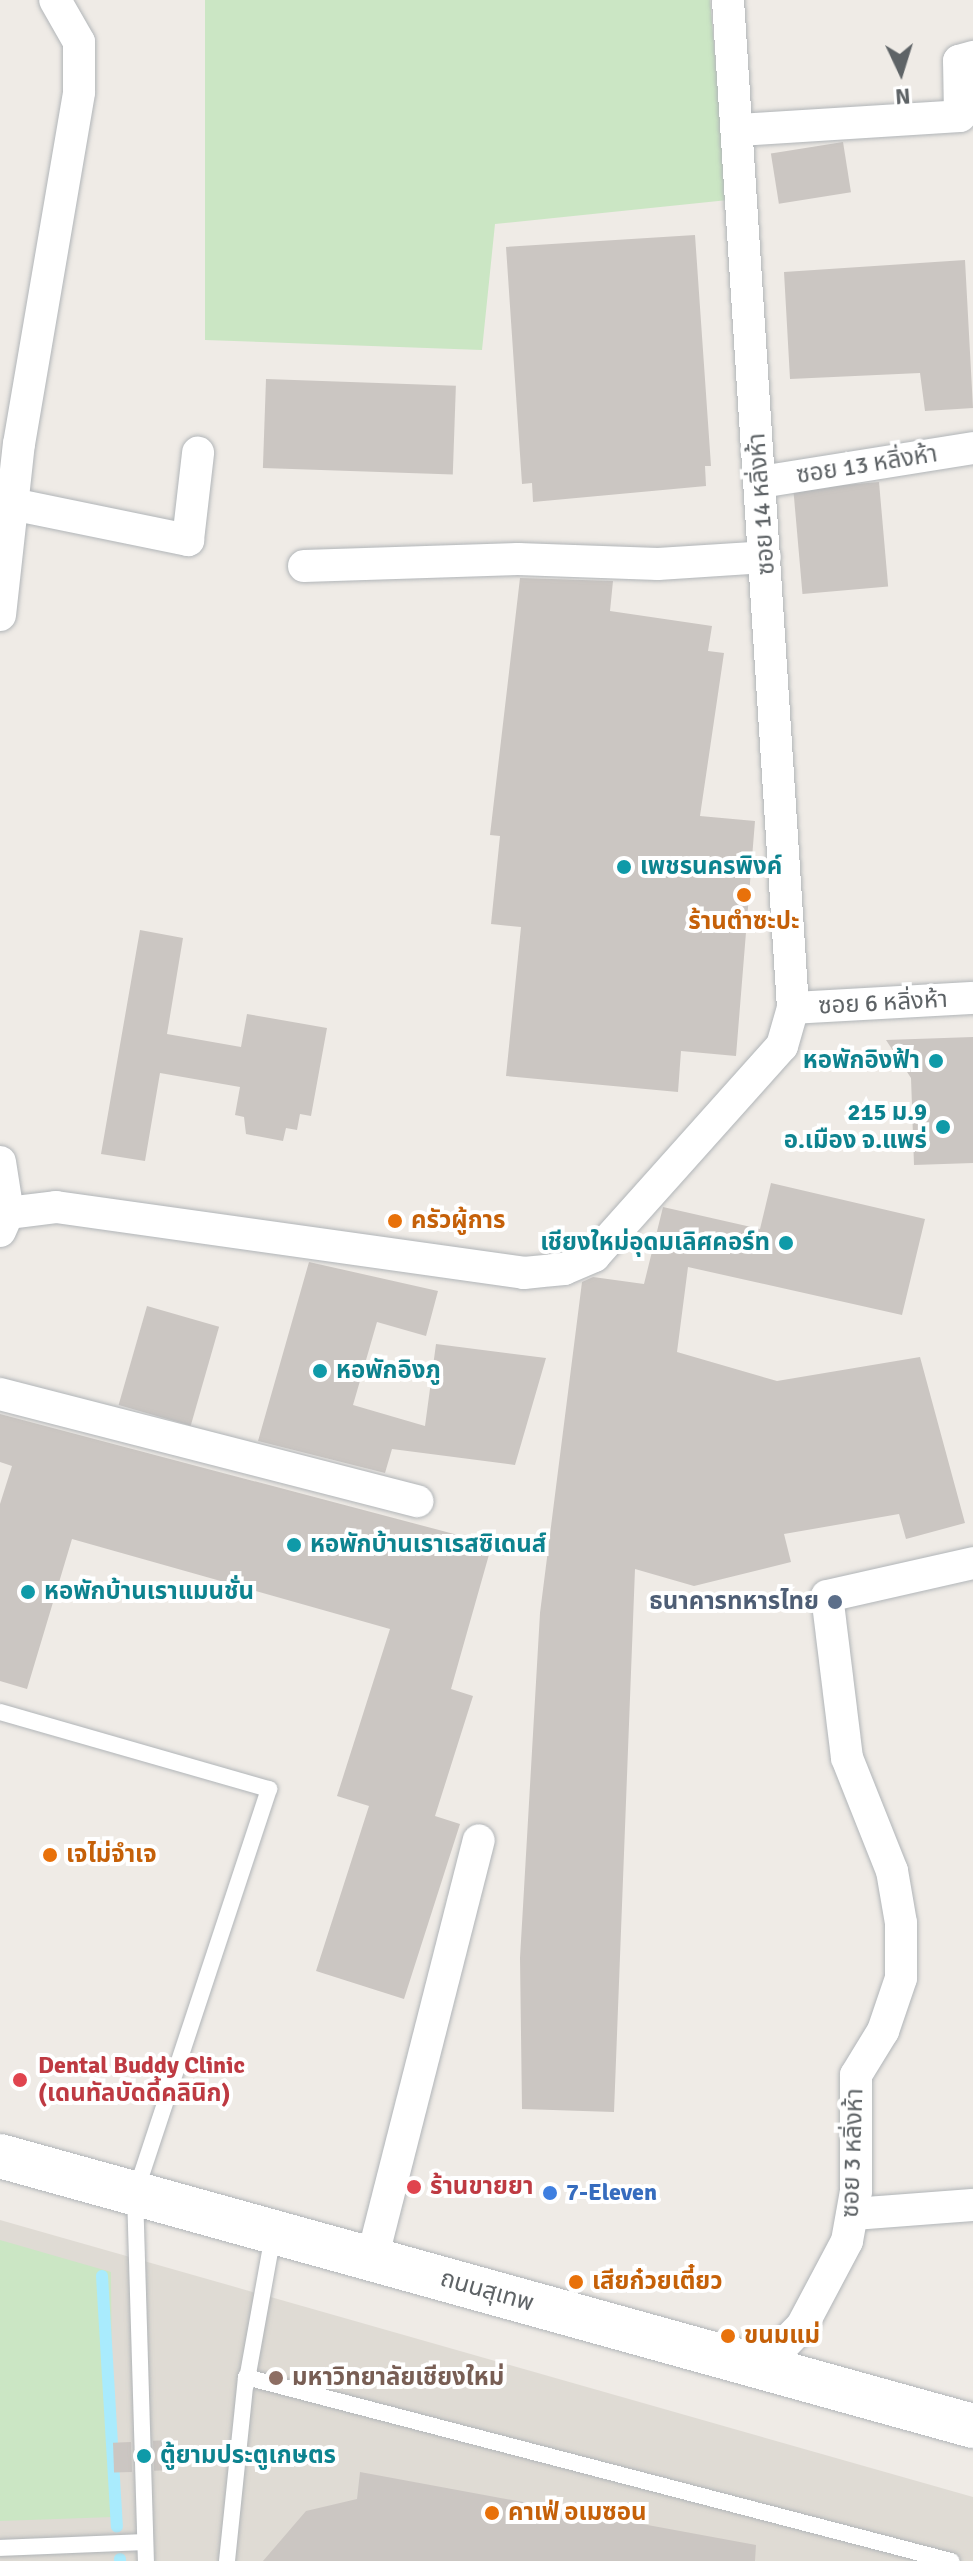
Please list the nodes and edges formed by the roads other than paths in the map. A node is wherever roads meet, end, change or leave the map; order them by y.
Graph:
1 (55, 0) edge
2 (728, 0) edge
3 (973, 57) edge
4 (739, 130) junction
5 (973, 448) edge
6 (198, 453) dead end
7 (761, 482) junction
8 (12, 504) junction
9 (765, 557) junction
10 (304, 566) dead end
11 (0, 615) edge
12 (973, 998) edge
13 (793, 1008) junction
14 (0, 1162) edge
15 (3, 1224) edge
16 (0, 1394) edge
17 (417, 1501) dead end
18 (973, 1563) edge
19 (0, 1712) edge
20 (479, 1840) dead end
21 (0, 2156) edge
22 (135, 2193) junction
23 (973, 2205) edge
24 (853, 2214) junction
25 (274, 2232) junction
26 (372, 2259) junction
27 (762, 2367) junction
28 (246, 2377) junction
29 (973, 2426) edge
30 (144, 2542) junction
31 (0, 2548) edge
32 (229, 2560) edge
33 (146, 2561) edge
34 (951, 2561) edge

1 - 8 street
2 - 4 street, ซอย 14 หลิ่งห้า
3 - 4 street
4 - 7 street, ซอย 14 หลิ่งห้า
5 - 7 street, ซอย 13 หลิ่งห้า
6 - 8 street
7 - 9 street, ซอย 14 หลิ่งห้า
8 - 11 street
9 - 10 street
9 - 13 street, ซอย 14 หลิ่งห้า
12 - 13 street, ซอย 6 หลิ่งห้า
13 - 15 street, ซอย 14 หลิ่งห้า
14 - 15 street
16 - 17 street
18 - 24 street, ซอย 3 หลิ่งห้า
19 - 22 lane
20 - 26 street
21 - 22 main road, ถนนสุเทพ
22 - 25 main road, ถนนสุเทพ
22 - 30 lane
23 - 24 street
24 - 27 street, ซอย 3 หลิ่งห้า
25 - 26 main road, ถนนสุเทพ
25 - 28 lane
26 - 27 main road, ถนนสุเทพ
27 - 29 main road, ถนนสุเทพ
28 - 32 lane
28 - 34 lane
30 - 31 lane
30 - 33 lane

